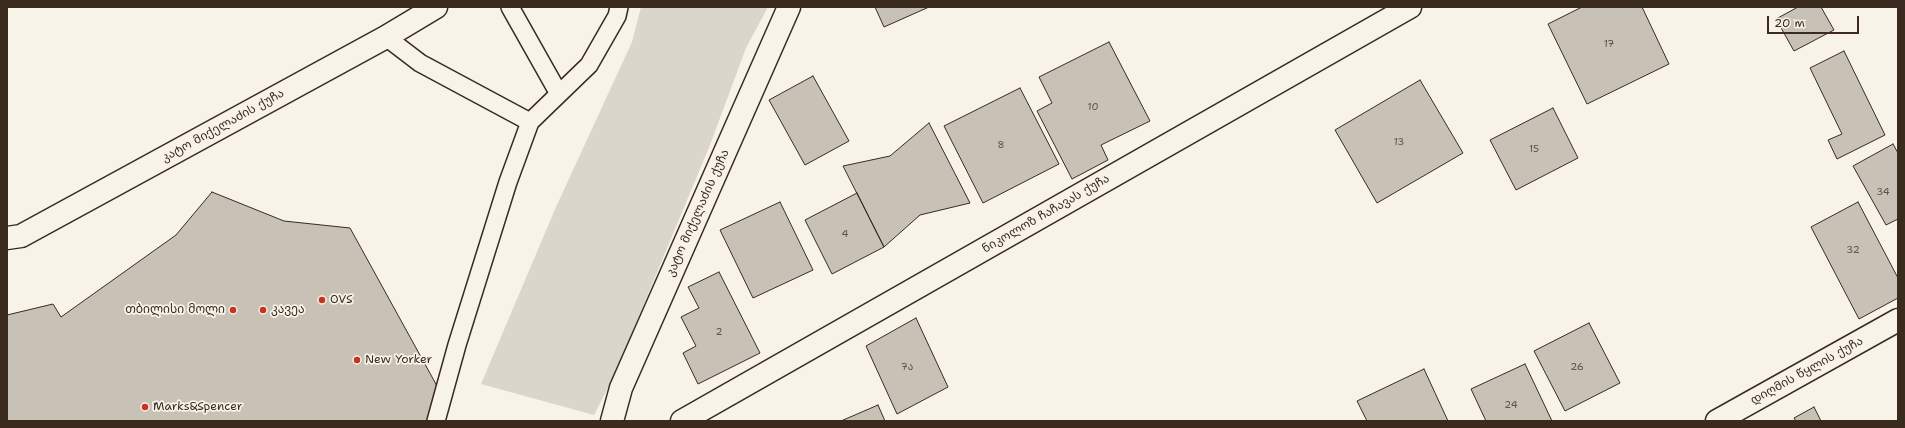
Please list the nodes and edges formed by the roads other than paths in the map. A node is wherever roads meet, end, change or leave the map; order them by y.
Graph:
1 (436, 7) edge
2 (510, 7) edge
3 (619, 7) edge
4 (789, 7) edge
5 (1410, 7) edge
6 (386, 37) junction
7 (559, 94) junction
8 (530, 122) junction
9 (7, 238) edge
10 (1898, 320) edge
11 (436, 421) edge
12 (612, 421) edge
13 (682, 421) edge
14 (1717, 421) edge

1 - 6 street, კატო მიქელაძის ქუჩა
2 - 7 lane
3 - 7 lane
4 - 12 street, კატო მიქელაძის ქუჩა
5 - 13 street, ნიკოლოზ ჩაჩავას ქუჩა
6 - 8 lane
6 - 9 street, კატო მიქელაძის ქუჩა
7 - 8 lane
8 - 11 lane
10 - 14 street, დიღმის წყლის ქუჩა

